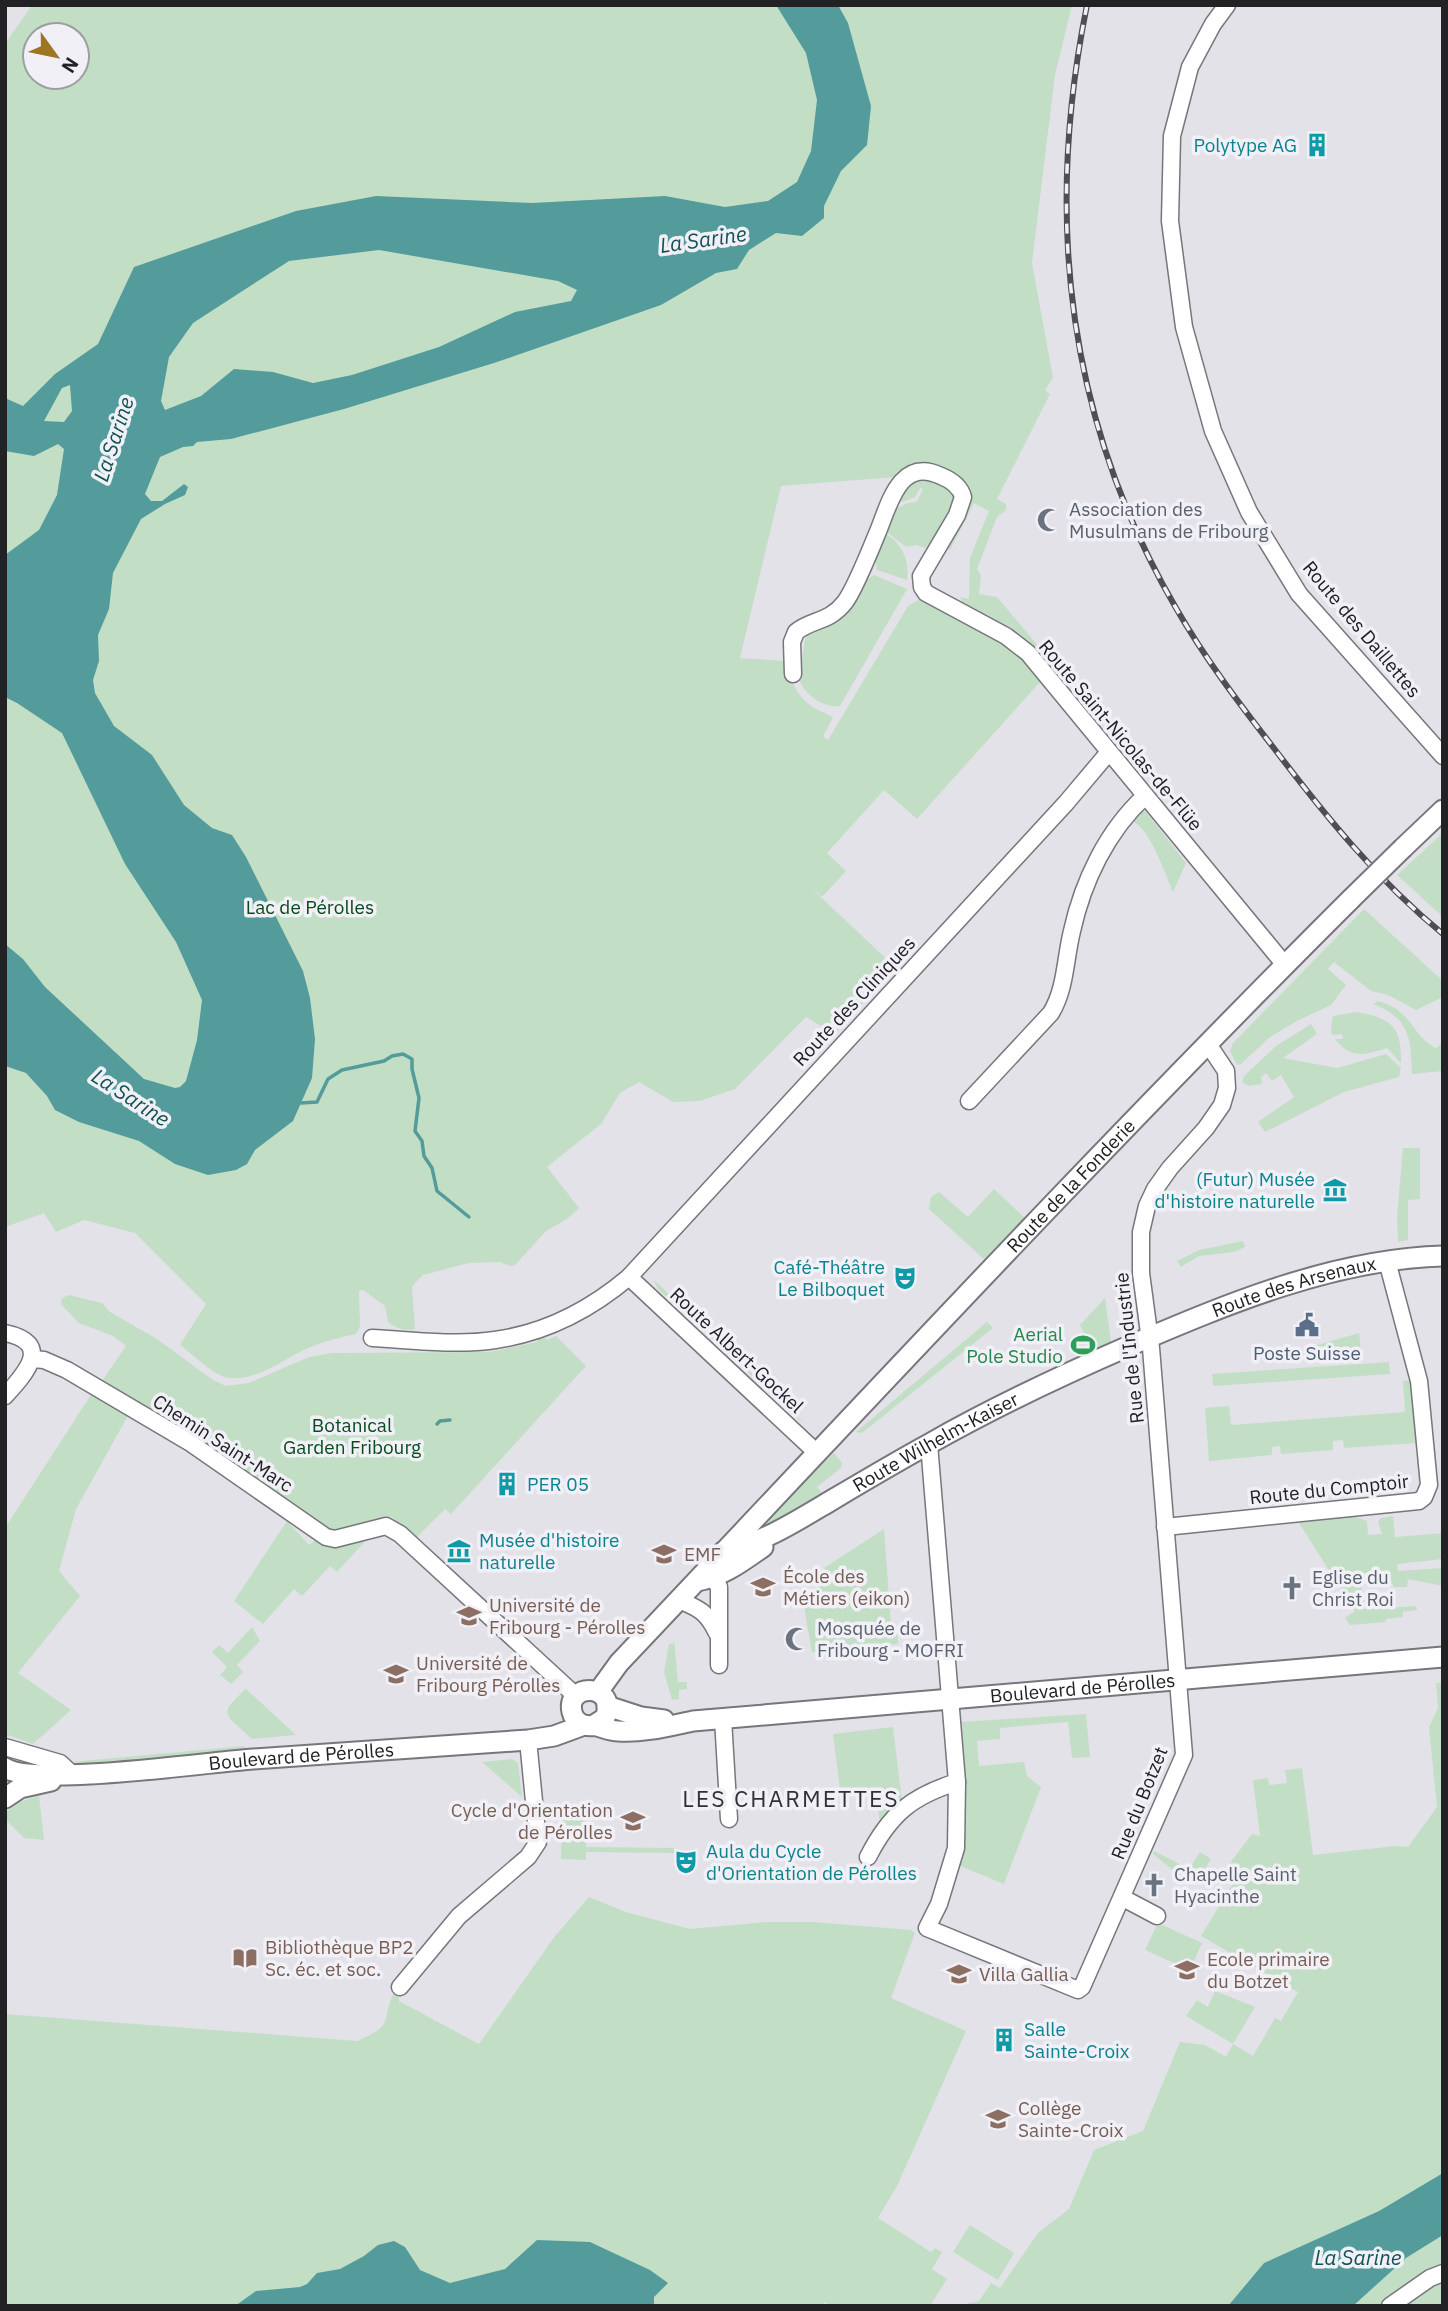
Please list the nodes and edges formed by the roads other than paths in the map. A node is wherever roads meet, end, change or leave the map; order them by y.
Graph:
1 (1227, 5) edge
2 (793, 674) dead end
3 (1109, 752) junction
4 (1443, 756) edge
5 (1145, 796) junction
6 (1443, 810) edge
7 (1285, 965) junction
8 (1208, 1044) junction
9 (969, 1101) dead end
10 (1443, 1256) edge
11 (1388, 1261) junction
12 (629, 1277) junction
13 (5, 1333) edge
14 (1150, 1336) junction
15 (372, 1338) dead end
16 (33, 1359) junction
17 (5, 1396) edge
18 (929, 1444) junction
19 (817, 1453) junction
20 (1165, 1527) junction
21 (782, 1531) junction
22 (722, 1553) junction
23 (706, 1576) junction
24 (679, 1600) junction
25 (718, 1633) junction
26 (1443, 1657) edge
27 (719, 1665) dead end
28 (1178, 1680) junction
29 (603, 1699) junction
30 (949, 1699) junction
31 (581, 1714) junction
32 (723, 1719) junction
33 (693, 1721) junction
34 (528, 1740) junction
35 (5, 1747) edge
36 (7, 1769) edge
37 (72, 1776) junction
38 (957, 1782) junction
39 (8, 1795) edge
40 (729, 1819) dead end
41 (868, 1857) dead end
42 (1123, 1898) junction
43 (1157, 1916) dead end
44 (400, 1987) dead end
45 (1443, 2273) edge
46 (1390, 2306) edge

1 - 4 street, Route des Daillettes
2 - 3 street, Route Saint-Nicolas-de-Flüe
3 - 5 street, Route Saint-Nicolas-de-Flüe
3 - 12 street, Route des Cliniques
5 - 7 street, Route Saint-Nicolas-de-Flüe
5 - 9 street
6 - 7 main road, Route de la Fonderie, bridge
7 - 8 main road, Route de la Fonderie
8 - 14 street, Rue de l'Industrie
8 - 19 main road, Route de la Fonderie
10 - 11 main road, Route des Arsenaux
11 - 14 main road, Route des Arsenaux
11 - 20 street, Route du Comptoir
12 - 15 street, Route des Cliniques
12 - 19 street, Route Albert-Gockel
13 - 16 street, Chemin Saint-Marc
14 - 18 main road, Route Wilhelm-Kaiser
14 - 20 street, Rue de l'Industrie
16 - 17 street
16 - 31 street, Chemin Saint-Marc
18 - 21 main road, Route Wilhelm-Kaiser
18 - 30 street
19 - 22 main road, Route de la Fonderie
20 - 28 street, Rue de l'Industrie
21 - 22 main road, Route Wilhelm-Kaiser
21 - 23 main road
22 - 23 main road, Route de la Fonderie
23 - 24 main road
23 - 25 street
24 - 25 street
24 - 29 main road
25 - 27 street
26 - 28 main road, Boulevard de Pérolles
28 - 30 main road, Boulevard de Pérolles
28 - 42 street, Rue du Botzet
29 - 31 main road
29 - 31 main road, Boulevard de Pérolles
29 - 33 main road, Boulevard de Pérolles
30 - 32 main road, Boulevard de Pérolles
30 - 38 street
31 - 33 main road, Boulevard de Pérolles
31 - 34 main road, Boulevard de Pérolles
32 - 33 main road, Boulevard de Pérolles
32 - 40 street
34 - 37 main road, Boulevard de Pérolles
34 - 44 street
35 - 37 street
36 - 37 main road
36 - 39 main road
37 - 39 main road
38 - 41 street
38 - 42 street, Rue du Botzet
42 - 43 street
45 - 46 street

